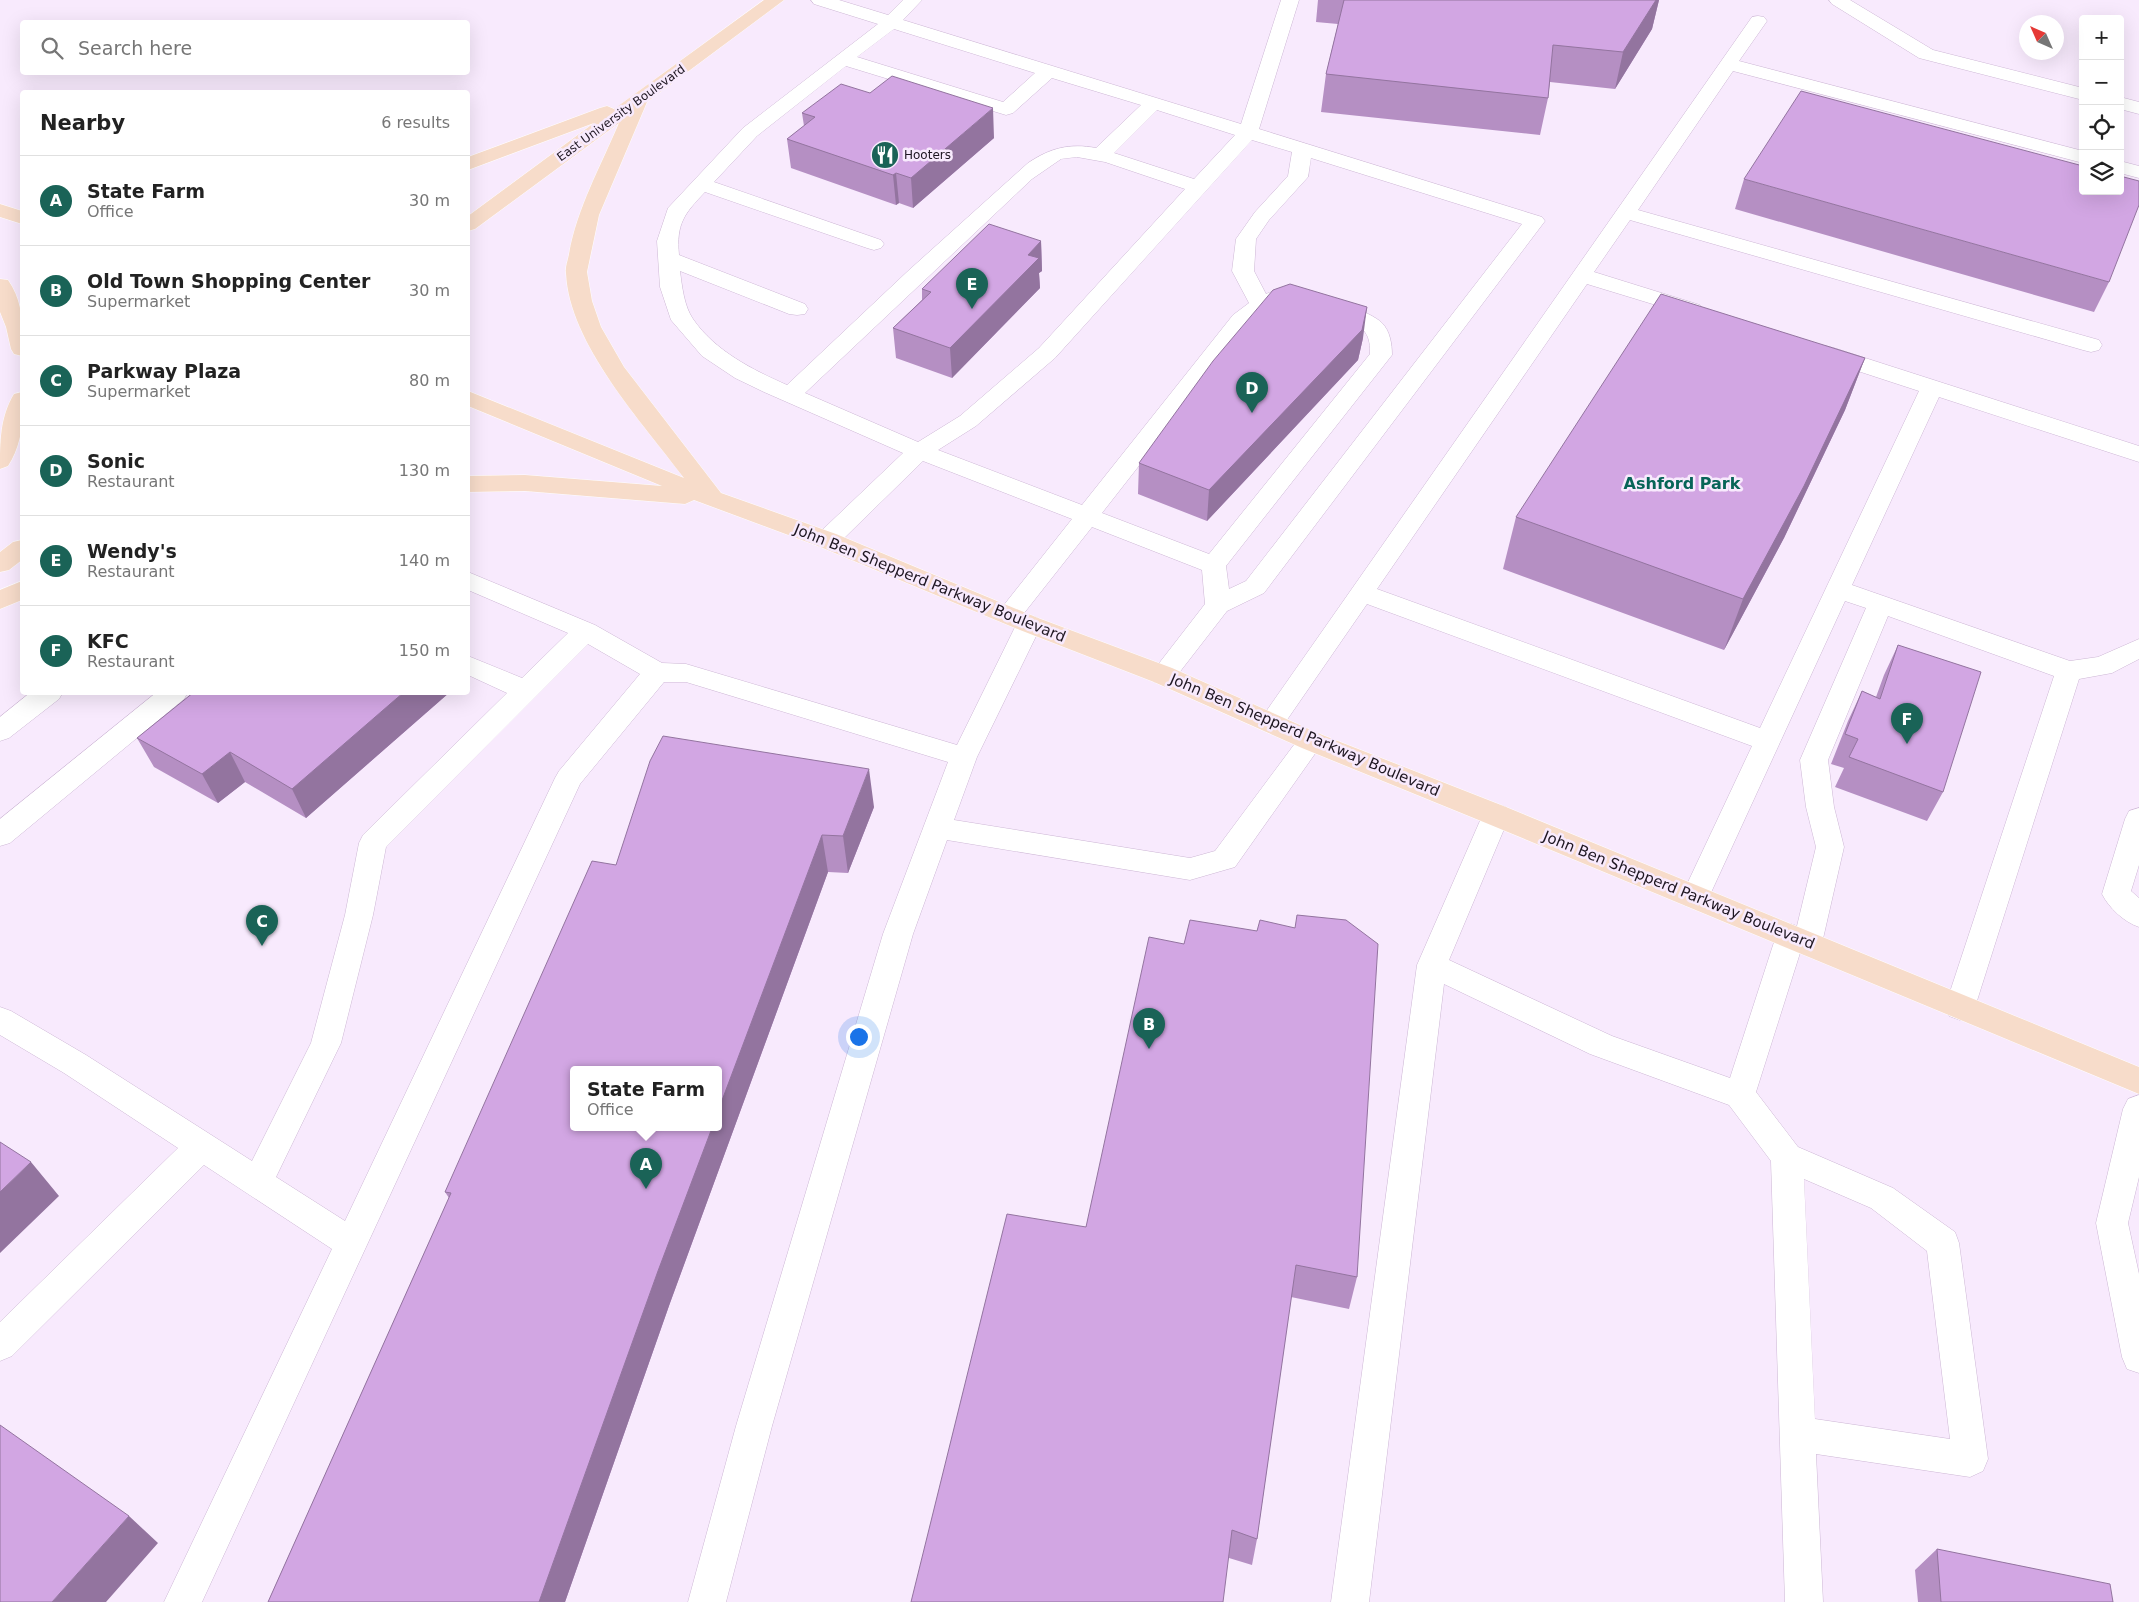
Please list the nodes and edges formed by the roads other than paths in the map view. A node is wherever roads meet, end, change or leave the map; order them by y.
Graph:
1 (775, 0) edge
2 (820, 0) edge
3 (913, 0) edge
4 (1290, 0) edge
5 (1838, 0) edge
6 (1758, 20) dead end
7 (891, 22) junction
8 (843, 59) junction
9 (1728, 64) junction
10 (1049, 70) junction
11 (2079, 93) edge
12 (639, 100) junction
13 (1154, 103) junction
14 (2124, 104) edge
15 (2139, 108) edge
16 (1248, 132) junction
17 (1302, 149) junction
18 (1102, 155) junction
19 (2079, 156) edge
20 (470, 163) edge
21 (2124, 168) edge
22 (2139, 172) edge
23 (700, 184) junction
24 (1198, 187) junction
25 (0, 198) edge
26 (20, 198) edge
27 (0, 210) edge
28 (1624, 212) junction
29 (20, 217) edge
30 (470, 224) edge
31 (874, 244) dead end
32 (669, 259) junction
33 (1580, 275) junction
34 (0, 285) edge
35 (1260, 304) junction
36 (797, 309) dead end
37 (1714, 317) edge
38 (20, 340) edge
39 (2091, 345) dead end
40 (1809, 348) edge
41 (1932, 387) junction
42 (790, 395) junction
43 (470, 399) edge
44 (20, 405) edge
45 (919, 451) junction
46 (2139, 454) edge
47 (0, 460) edge
48 (470, 484) edge
49 (712, 498) junction
50 (1086, 517) junction
51 (827, 540) junction
52 (20, 549) edge
53 (0, 564) edge
54 (1214, 565) junction
55 (470, 581) edge
56 (1838, 589) junction
57 (20, 591) edge
58 (1361, 592) junction
59 (0, 600) edge
60 (1218, 604) junction
61 (1880, 605) junction
62 (1019, 620) junction
63 (586, 631) junction
64 (2139, 648) edge
65 (470, 666) edge
66 (2069, 671) junction
67 (657, 672) junction
68 (1162, 675) junction
69 (526, 691) junction
70 (46, 695) edge
71 (171, 695) edge
72 (1271, 723) junction
73 (0, 731) edge
74 (1311, 741) junction
75 (1767, 741) junction
76 (964, 757) junction
77 (1496, 815) junction
78 (2139, 819) edge
79 (938, 828) junction
80 (0, 835) edge
81 (1695, 897) junction
82 (2139, 915) edge
83 (1799, 940) junction
84 (1432, 966) junction
85 (1960, 1007) junction
86 (0, 1020) edge
87 (2139, 1081) edge
88 (1740, 1096) junction
89 (2139, 1110) edge
90 (202, 1145) junction
91 (1787, 1156) junction
92 (258, 1181) junction
93 (352, 1243) junction
94 (2138, 1344) edge
95 (0, 1345) edge
96 (1798, 1434) junction
97 (184, 1602) edge
98 (707, 1602) edge
99 (1350, 1602) edge
100 (1804, 1602) edge

1 - 12 main road, East University Boulevard
2 - 7 lane
3 - 7 lane
4 - 16 lane
5 - 11 lane
6 - 9 lane
7 - 8 lane
7 - 10 lane
8 - 10 lane
8 - 23 lane
9 - 19 lane
9 - 28 lane
10 - 13 lane
12 - 20 main road
12 - 30 main road, East University Boulevard
12 - 49 main road
13 - 16 lane
13 - 18 lane
14 - 15 lane
16 - 17 lane
16 - 24 lane
17 - 35 lane
17 - 60 lane
18 - 24 lane
18 - 42 lane
21 - 22 lane
23 - 31 lane
23 - 32 lane
24 - 45 lane
25 - 26 main road
27 - 29 main road
28 - 33 lane
28 - 39 lane
32 - 36 lane
32 - 42 lane
33 - 37 lane
33 - 58 lane
34 - 38 main road
35 - 50 lane
35 - 54 lane
40 - 41 lane
41 - 46 lane
41 - 56 lane
42 - 45 lane
43 - 49 main road, John Ben Shepperd Parkway Boulevard
44 - 47 main road
45 - 50 lane
45 - 51 lane
48 - 49 main road
49 - 51 main road, John Ben Shepperd Parkway Boulevard
50 - 54 lane
50 - 62 lane
51 - 62 main road, John Ben Shepperd Parkway Boulevard
52 - 53 main road
54 - 60 lane
55 - 63 lane
56 - 61 lane
56 - 75 lane
57 - 59 main road
58 - 72 lane
58 - 75 lane
60 - 68 lane
61 - 66 lane
61 - 83 lane
62 - 68 main road, John Ben Shepperd Parkway Boulevard
62 - 76 lane
63 - 67 lane
63 - 69 lane
64 - 66 lane
65 - 69 lane
66 - 85 lane
67 - 76 lane
67 - 93 lane
68 - 72 main road, John Ben Shepperd Parkway Boulevard
69 - 92 lane
70 - 73 lane
71 - 80 lane
72 - 74 main road, John Ben Shepperd Parkway Boulevard
74 - 77 main road, John Ben Shepperd Parkway Boulevard
74 - 79 lane
75 - 81 lane
76 - 79 lane
77 - 81 main road, John Ben Shepperd Parkway Boulevard
77 - 84 lane
78 - 82 lane
79 - 98 lane
81 - 83 main road, John Ben Shepperd Parkway Boulevard
83 - 85 main road, John Ben Shepperd Parkway Boulevard
83 - 88 lane
84 - 88 lane
84 - 99 lane
85 - 87 main road, John Ben Shepperd Parkway Boulevard
86 - 90 lane
88 - 91 lane
89 - 94 lane
90 - 92 lane
90 - 95 lane
91 - 96 lane
91 - 96 lane
92 - 93 lane
93 - 97 lane
96 - 100 lane

